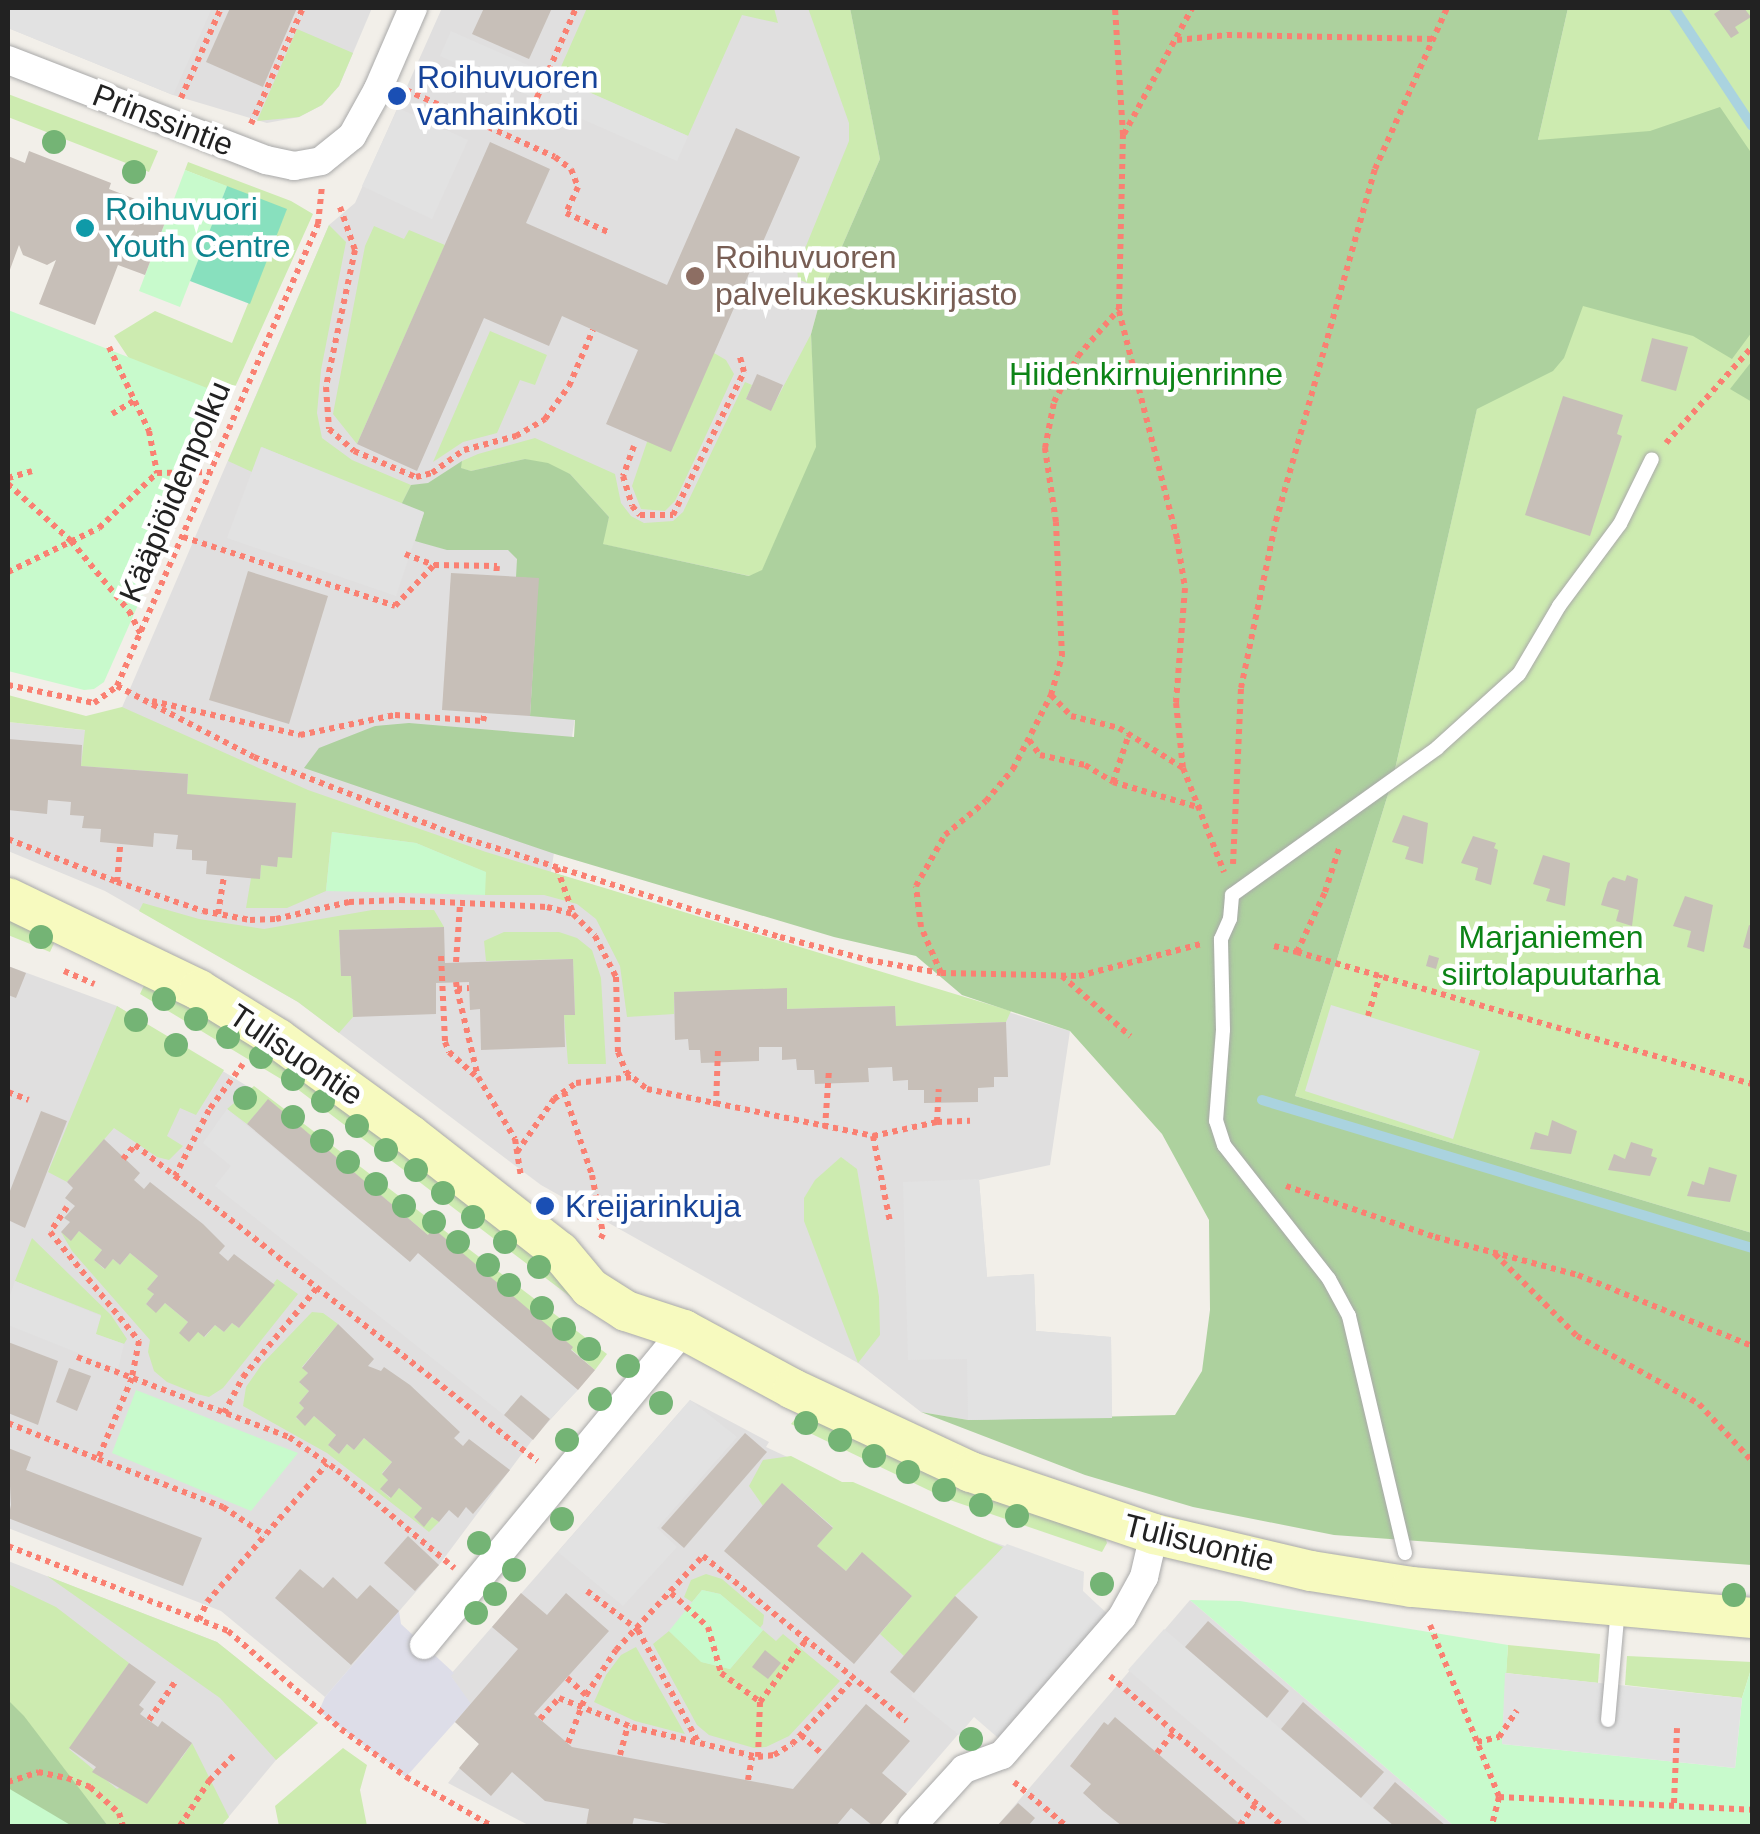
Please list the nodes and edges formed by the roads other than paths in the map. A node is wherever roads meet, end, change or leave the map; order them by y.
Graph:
1 (413, 8) edge
2 (8, 60) edge
3 (1652, 459) road end
4 (8, 898) edge
5 (684, 1330) junction
6 (1154, 1534) junction
7 (1406, 1554) dead end
8 (1618, 1608) junction
9 (1752, 1618) edge
10 (424, 1645) dead end
11 (1608, 1720) dead end
12 (912, 1826) edge

1 - 2 street, Prinssintie
3 - 7 lane
4 - 5 main road, Tulisuontie
5 - 6 main road, Tulisuontie
5 - 10 street
6 - 8 main road, Tulisuontie
6 - 12 street
8 - 9 main road, Tulisuontie
8 - 11 lane

